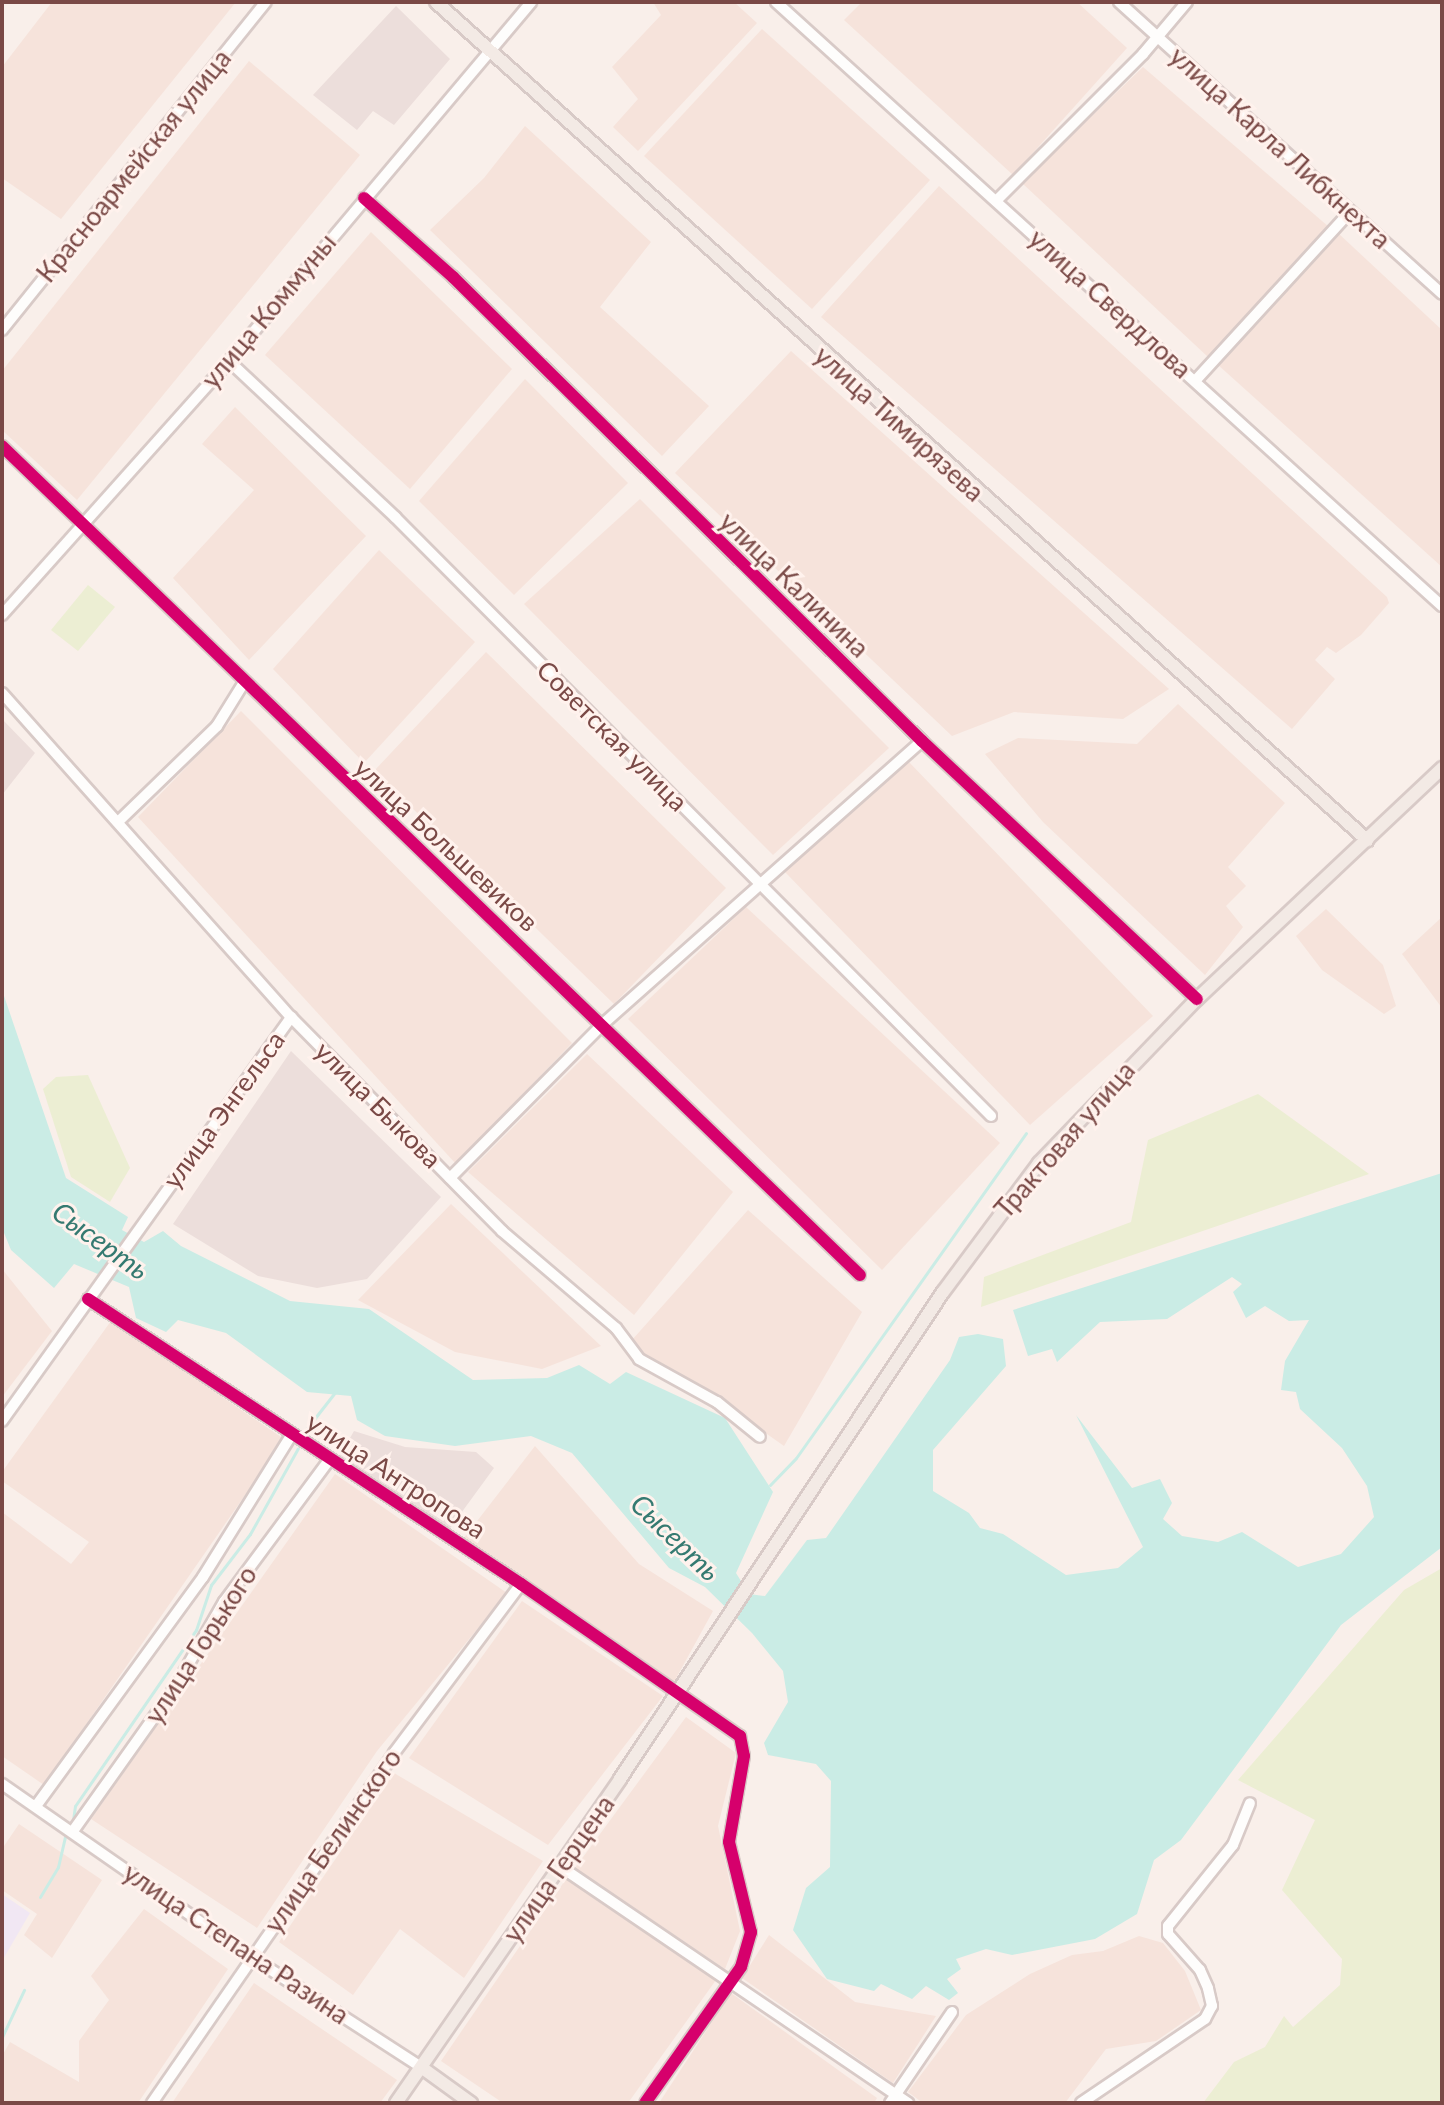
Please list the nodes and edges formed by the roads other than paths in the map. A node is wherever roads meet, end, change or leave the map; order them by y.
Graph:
1 (266, 2) edge
2 (436, 2) edge
3 (531, 2) edge
4 (776, 2) edge
5 (1119, 2) edge
6 (1187, 2) edge
7 (1158, 36) junction
8 (489, 50) junction
9 (364, 198) junction
10 (996, 201) junction
11 (1350, 212) junction
12 (1442, 294) edge
13 (2, 330) edge
14 (229, 361) junction
15 (1195, 381) junction
16 (2, 446) edge
17 (83, 524) junction
18 (1442, 606) edge
19 (2, 615) edge
20 (243, 684) junction
21 (2, 693) edge
22 (922, 741) junction
23 (1442, 768) edge
24 (120, 820) junction
25 (1367, 840) junction
26 (758, 884) junction
27 (1197, 999) junction
28 (291, 1017) junction
29 (603, 1024) junction
30 (991, 1116) dead end
31 (450, 1178) junction
32 (860, 1275) dead end
33 (88, 1299) junction
34 (2, 1421) edge
35 (292, 1434) junction
36 (760, 1437) dead end
37 (330, 1459) junction
38 (521, 1584) junction
39 (715, 1630) joint
40 (678, 1693) junction
41 (2, 1784) edge
42 (1250, 1803) dead end
43 (36, 1806) junction
44 (73, 1831) junction
45 (561, 1867) junction
46 (251, 1957) junction
47 (732, 1980) junction
48 (952, 2012) dead end
49 (421, 2067) junction
50 (893, 2099) edge
51 (152, 2103) edge
52 (396, 2103) edge
53 (471, 2103) edge
54 (645, 2103) edge
55 (908, 2103) edge
56 (1081, 2103) edge

1 - 13 street, Красноармейская улица
2 - 8 main road, улица Тимирязева
3 - 8 street, улица Коммуны
4 - 10 street, улица Свердлова
5 - 7 street, улица Карла Либкнехта
6 - 7 street
7 - 10 street
7 - 11 street, улица Карла Либкнехта
8 - 9 street, улица Коммуны
8 - 25 main road, улица Тимирязева
9 - 14 street, улица Коммуны
9 - 22 street, улица Калинина
10 - 15 street, улица Свердлова
11 - 12 street, улица Карла Либкнехта
11 - 15 street
14 - 17 street, улица Коммуны
14 - 26 street, Советская улица
15 - 18 street, улица Свердлова
16 - 17 street, улица Большевиков
17 - 19 street, улица Коммуны
17 - 20 street, улица Большевиков
20 - 24 street
20 - 29 street, улица Большевиков
21 - 24 street, улица Быкова
22 - 26 street
22 - 27 street, улица Калинина
23 - 25 main road, Трактовая улица
24 - 28 street, улица Быкова
25 - 27 main road, Трактовая улица
26 - 29 street
26 - 30 street, Советская улица
27 - 39 main road, Трактовая улица
28 - 31 street, улица Быкова
28 - 33 street, улица Энгельса
29 - 31 street
29 - 32 street, улица Большевиков
31 - 36 street, улица Быкова
33 - 34 street
33 - 35 street, улица Антропова
35 - 37 street, улица Антропова
35 - 43 street, улица Горького
37 - 38 street, улица Антропова
37 - 44 street, улица Горького
38 - 40 street, улица Антропова
38 - 46 street, улица Белинского
39 - 40 main road, улица Герцена
40 - 45 main road, улица Герцена
40 - 47 street, улица Антропова
41 - 43 street, улица Степана Разина
42 - 56 street
43 - 44 street, улица Степана Разина
44 - 46 street, улица Степана Разина
45 - 47 street
45 - 49 main road, улица Герцена
46 - 49 street, улица Степана Разина
46 - 51 street, улица Белинского
47 - 50 street
47 - 54 street
48 - 50 street
49 - 52 main road, улица Герцена
49 - 53 main road, улица Степана Разина
50 - 55 street

